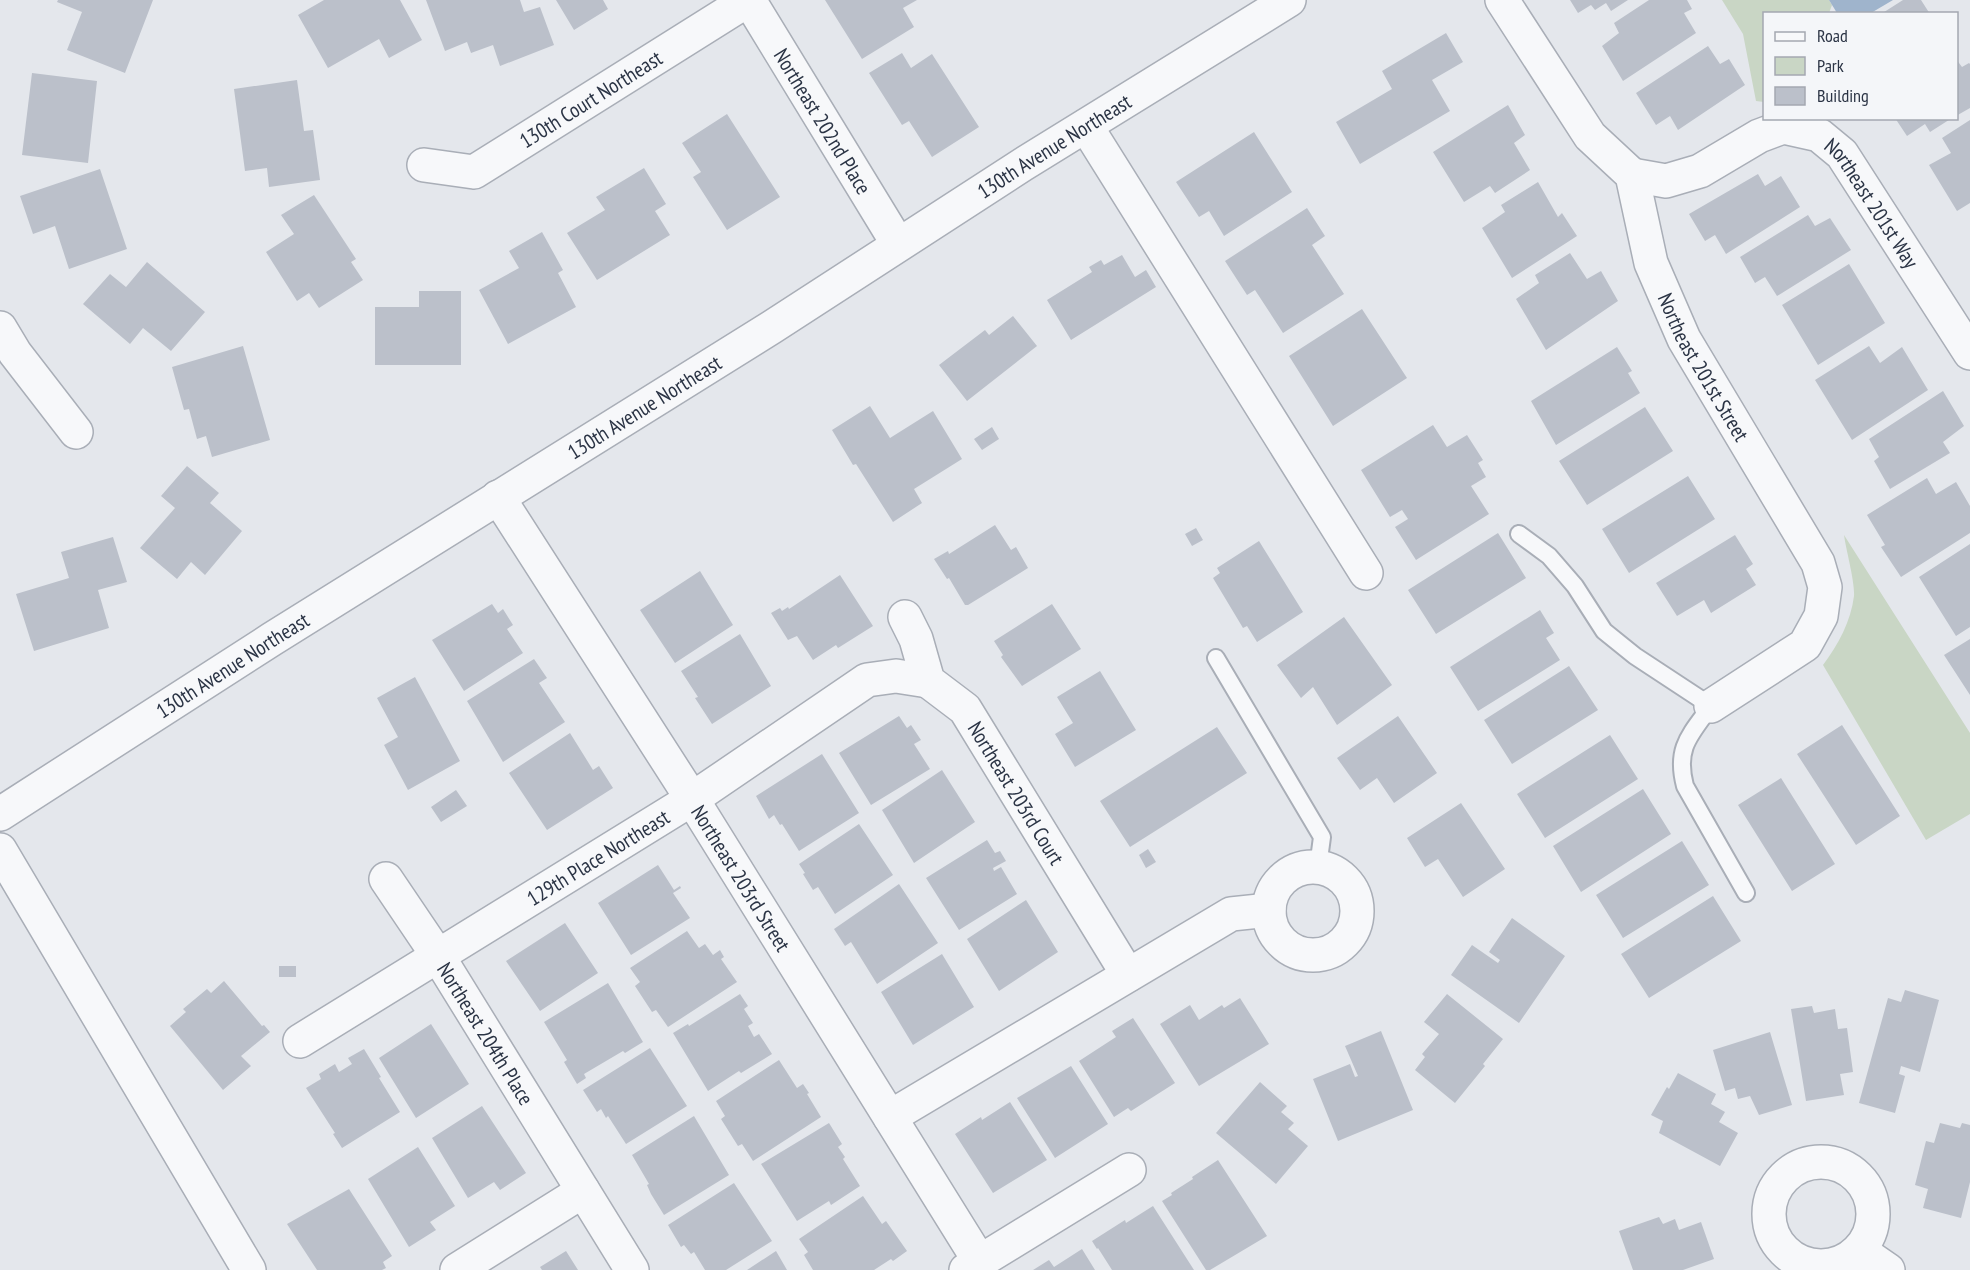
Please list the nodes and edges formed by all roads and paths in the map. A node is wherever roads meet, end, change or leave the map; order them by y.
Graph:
1 (748, 0) edge
2 (1288, 0) edge
3 (1502, 0) edge
4 (1086, 126) junction
5 (424, 165) dead end
6 (1632, 175) junction
7 (898, 244) junction
8 (0, 327) edge
9 (1970, 353) edge
10 (76, 432) dead end
11 (498, 497) junction
12 (1519, 534) dead end
13 (1366, 573) dead end
14 (905, 617) dead end
15 (1216, 658) dead end
16 (928, 681) junction
17 (1710, 706) junction
18 (692, 800) junction
19 (0, 813) edge
20 (0, 850) edge
21 (1318, 867) junction
22 (386, 879) dead end
23 (1746, 893) dead end
24 (1269, 910) junction
25 (438, 956) junction
26 (1128, 975) junction
27 (300, 1041) dead end
28 (890, 1117) junction
29 (1129, 1170) dead end
30 (583, 1191) junction
31 (1859, 1250) dead end
32 (973, 1266) edge
33 (249, 1270) edge
34 (457, 1270) edge
35 (632, 1270) edge
36 (1888, 1270) edge

1 - 5 street, 130th Court Northeast
1 - 7 street, Northeast 202nd Place
2 - 4 street, 130th Avenue Northeast
3 - 6 street
4 - 7 street, 130th Avenue Northeast
4 - 13 street
6 - 9 street, Northeast 201st Way
6 - 17 street, Northeast 201st Street
7 - 11 street, 130th Avenue Northeast
8 - 10 street
11 - 18 street, Northeast 203rd Street
11 - 19 street, 130th Avenue Northeast
12 - 17 lane
14 - 16 street
15 - 21 lane
16 - 18 street, 129th Place Northeast
16 - 26 street, Northeast 203rd Court
17 - 23 lane
18 - 25 street, 129th Place Northeast
18 - 28 street, Northeast 203rd Street
20 - 33 street
21 - 24 street
21 - 24 street
22 - 25 street, Northeast 204th Place
24 - 26 street
25 - 27 street, 129th Place Northeast
25 - 30 street, Northeast 204th Place
26 - 28 street
28 - 32 street, Northeast 203rd Street
29 - 32 street
30 - 34 street
30 - 35 street, Northeast 204th Place
31 - 36 street

